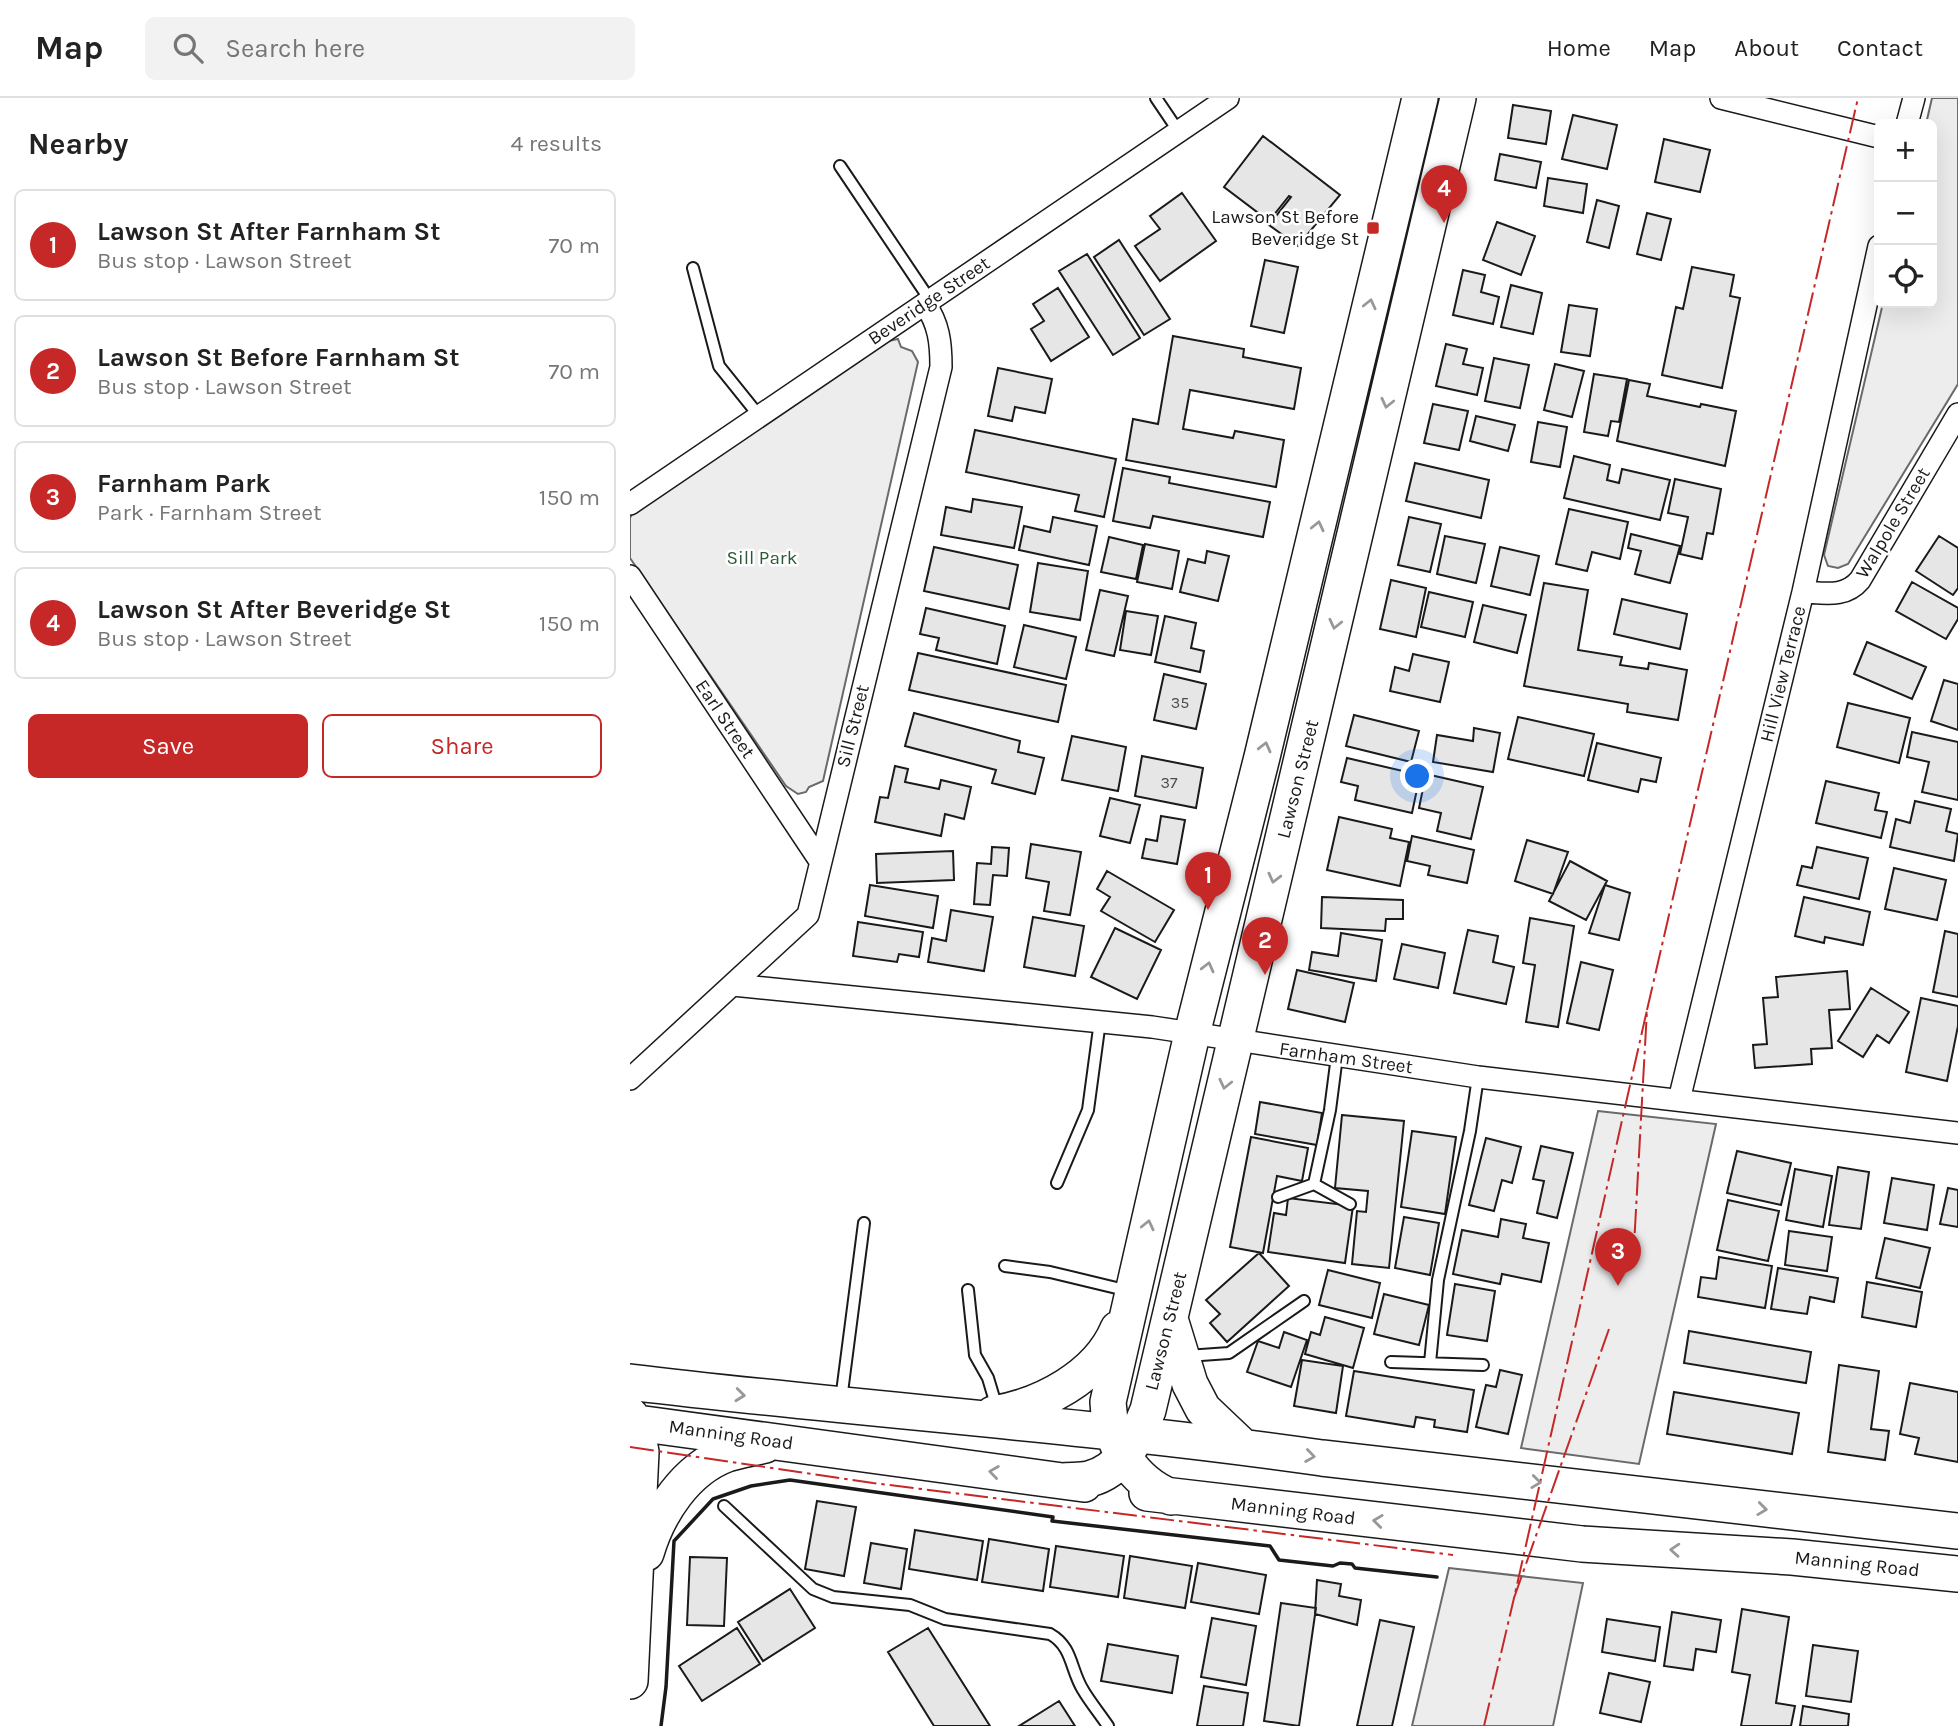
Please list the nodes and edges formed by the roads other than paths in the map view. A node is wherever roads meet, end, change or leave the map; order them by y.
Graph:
1 (1156, 98) edge
2 (1228, 98) edge
3 (1420, 98) edge
4 (1458, 98) edge
5 (1721, 98) edge
6 (1914, 98) edge
7 (1908, 119) edge
8 (1179, 132) junction
9 (1874, 135) edge
10 (840, 166) dead end
11 (693, 268) dead end
12 (1874, 269) edge
13 (927, 302) junction
14 (1958, 414) edge
15 (760, 417) junction
16 (630, 503) edge
17 (630, 576) edge
18 (1803, 592) junction
19 (820, 861) junction
20 (733, 985) junction
21 (1100, 1021) junction
22 (1192, 1034) junction
23 (1235, 1041) junction
24 (1338, 1056) junction
25 (1478, 1077) junction
26 (630, 1079) edge
27 (1679, 1100) junction
28 (1958, 1133) edge
29 (1057, 1183) dead end
30 (1314, 1184) junction
31 (1278, 1197) dead end
32 (1350, 1204) dead end
33 (864, 1223) dead end
34 (1005, 1266) dead end
35 (968, 1290) dead end
36 (1132, 1292) junction
37 (1304, 1301) dead end
38 (1170, 1319) junction
39 (1181, 1357) junction
40 (1391, 1362) dead end
41 (1430, 1363) junction
42 (1483, 1365) dead end
43 (630, 1382) edge
44 (673, 1387) junction
45 (840, 1406) junction
46 (998, 1413) junction
47 (631, 1417) edge
48 (961, 1417) junction
49 (1125, 1441) junction
50 (775, 1442) junction
51 (1242, 1447) junction
52 (1062, 1481) junction
53 (1171, 1497) junction
54 (724, 1506) dead end
55 (1958, 1531) edge
56 (1958, 1574) edge
57 (636, 1587) junction
58 (630, 1681) edge
59 (1108, 1726) edge

1 - 8 lane
2 - 8 street, Beveridge Street
22 -> 3 main road, Lawson Street
4 -> 23 main road, Lawson Street
5 - 9 street
6 - 7 street
8 - 13 street, Beveridge Street
10 - 13 lane
11 - 15 lane
12 - 18 street, Hill View Terrace
13 - 15 street, Beveridge Street
13 - 19 street, Sill Street
14 - 18 street, Walpole Street
15 - 16 street, Beveridge Street
17 - 19 street, Earl Street
18 - 27 street, Hill View Terrace
19 - 20 street, Sill Street
20 - 21 street, Farnham Street
20 - 26 street, Sill Street
21 - 22 street, Farnham Street
21 - 29 lane
22 - 23 street, Farnham Street
36 -> 22 main road, Lawson Street
23 - 24 street, Farnham Street
23 -> 38 main road, Lawson Street
24 - 25 street, Farnham Street
24 - 30 lane
25 - 27 street, Farnham Street
25 - 41 lane
27 - 28 street, Farnham Street
30 - 31 lane
30 - 32 lane
33 - 45 lane
34 - 36 lane
35 - 46 lane
36 - 46 main road
36 - 49 main road, Lawson Street
37 - 39 lane
38 - 39 main road
38 - 49 main road, Lawson Street
39 - 51 main road
40 - 41 lane
41 - 42 lane
43 - 44 main road, Manning Road
44 -> 45 main road, Manning Road
44 - 47 main road
45 - 48 main road, Manning Road
46 - 48 main road
47 - 50 main road, Manning Road
47 - 57 main road
48 - 49 main road, Manning Road
49 - 51 main road, Manning Road
49 - 52 main road
49 - 53 main road
52 -> 50 main road, Manning Road
50 - 57 main road
51 -> 55 main road, Manning Road
52 - 53 main road, Manning Road
56 -> 53 main road, Manning Road
54 - 59 lane
57 - 58 main road

